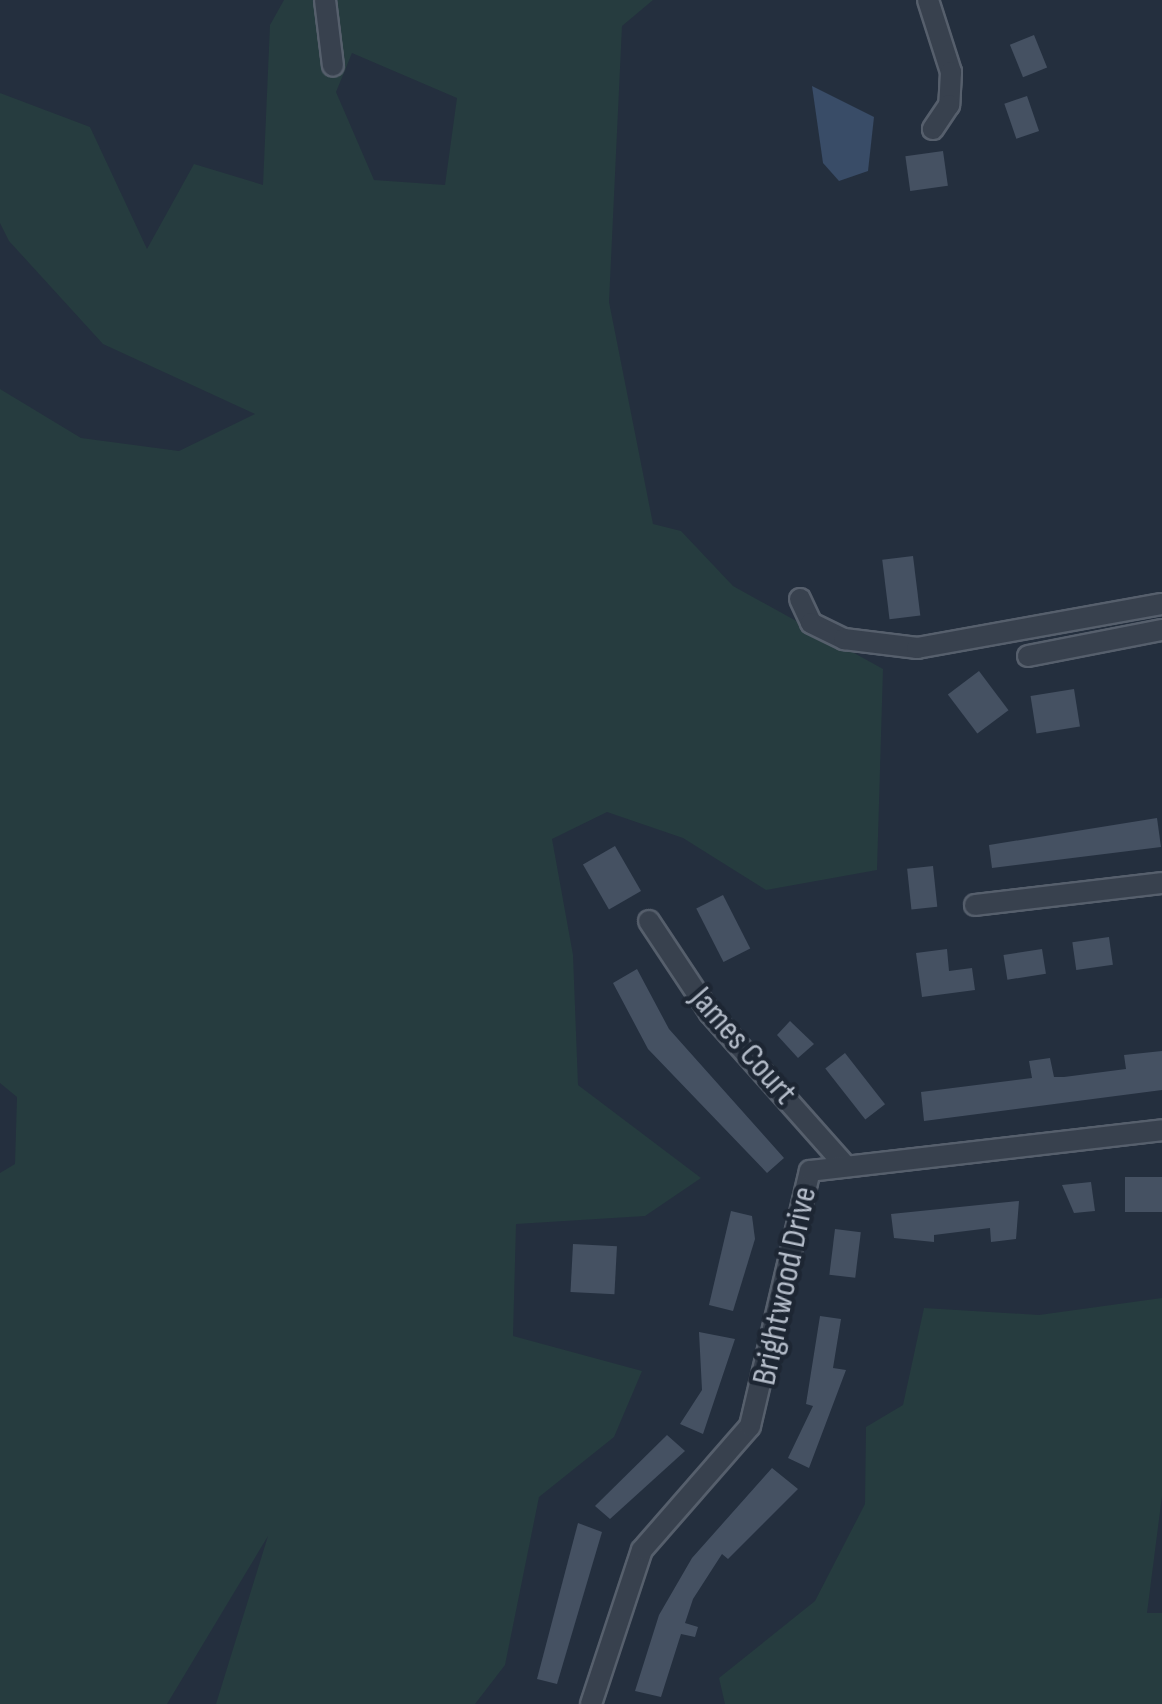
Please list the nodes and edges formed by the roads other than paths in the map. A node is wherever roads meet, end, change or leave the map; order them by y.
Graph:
1 (325, 0) edge
2 (928, 0) edge
3 (333, 66) dead end
4 (933, 129) dead end
5 (800, 599) dead end
6 (1162, 604) edge
7 (1162, 630) edge
8 (1028, 656) dead end
9 (1162, 883) edge
10 (975, 905) dead end
11 (649, 921) dead end
12 (1162, 1130) edge
13 (845, 1164) junction
14 (591, 1704) edge

1 - 3 street
2 - 4 street
5 - 6 street
7 - 8 street
9 - 10 street
11 - 13 street, James Court
12 - 13 street, Brightwood Drive
13 - 14 street, Brightwood Drive

